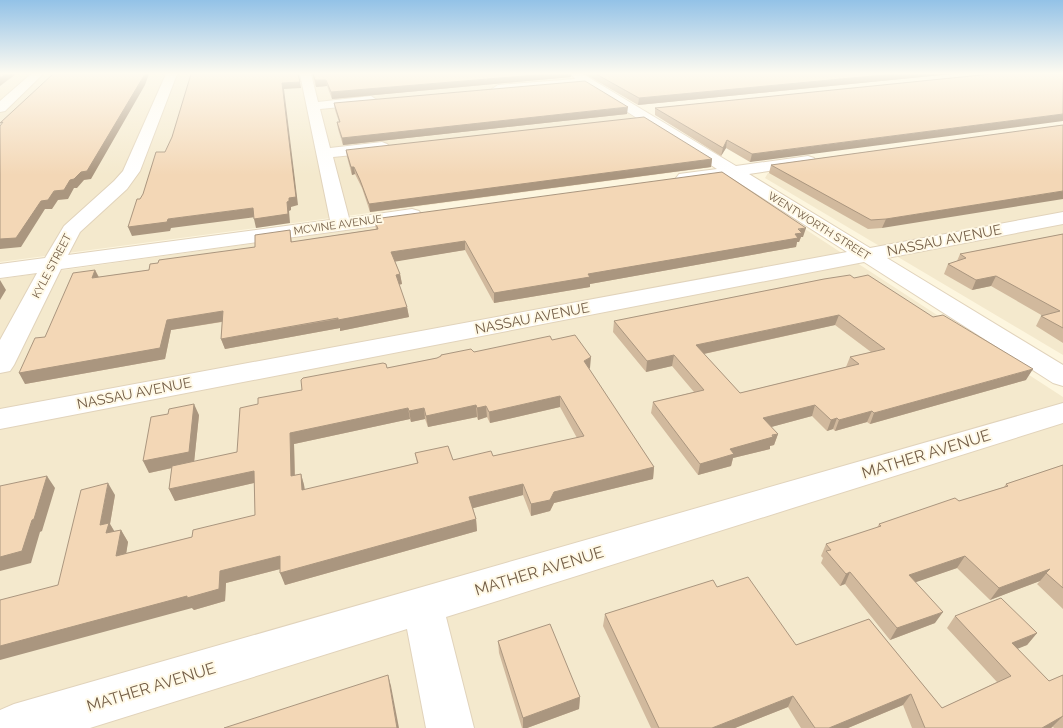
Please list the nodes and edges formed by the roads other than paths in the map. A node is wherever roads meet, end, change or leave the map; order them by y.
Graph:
1 (156, 108) edge
2 (313, 108) edge
3 (631, 108) edge
4 (399, 145) edge
5 (324, 153) junction
6 (819, 159) edge
7 (732, 171) junction
8 (664, 180) edge
9 (429, 212) edge
10 (1063, 218) edge
11 (341, 224) junction
12 (866, 255) junction
13 (52, 264) junction
14 (0, 272) edge
15 (0, 365) edge
16 (1063, 377) edge
17 (1063, 412) edge
18 (0, 418) edge
19 (423, 606) junction
20 (14, 728) edge
21 (450, 728) edge

1 - 13 street, KYLE STREET
2 - 5 street
3 - 7 street, WENTWORTH STREET
4 - 5 street
5 - 11 street
6 - 7 street
7 - 8 street
7 - 12 street, WENTWORTH STREET
9 - 11 street, MCVINE AVENUE
10 - 12 street, NASSAU AVENUE
11 - 13 street, MCVINE AVENUE
12 - 16 street, WENTWORTH STREET
12 - 18 street, NASSAU AVENUE
13 - 14 street, MCVINE AVENUE
13 - 15 street, KYLE STREET
17 - 19 street, MATHER AVENUE
19 - 20 street, MATHER AVENUE
19 - 21 street

